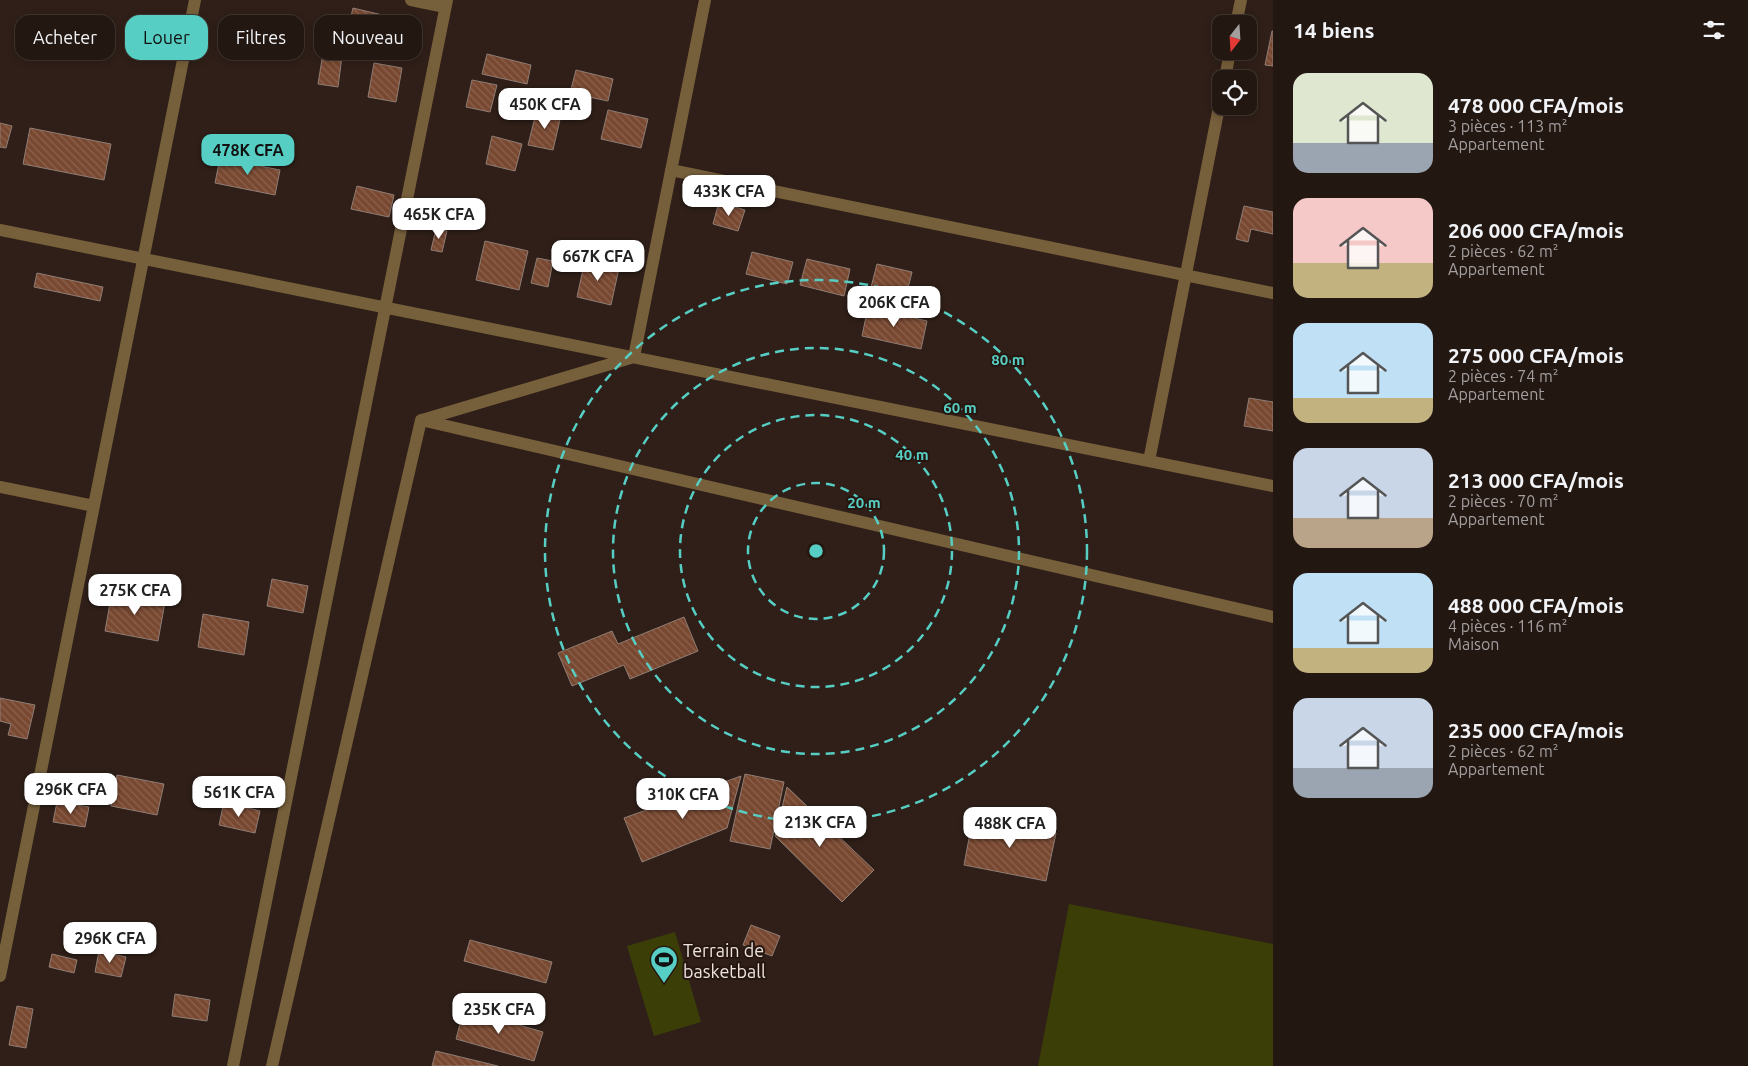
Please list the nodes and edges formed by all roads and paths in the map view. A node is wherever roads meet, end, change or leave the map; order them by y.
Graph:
1 (195, 0) edge
2 (411, 0) edge
3 (705, 0) edge
4 (1240, 0) edge
5 (446, 4) edge
6 (1238, 15) edge
7 (1217, 115) edge
8 (671, 170) junction
9 (0, 230) edge
10 (144, 258) junction
11 (1186, 275) junction
12 (1273, 293) edge
13 (385, 307) junction
14 (634, 357) junction
15 (421, 420) junction
16 (1149, 461) junction
17 (1273, 486) edge
18 (0, 487) edge
19 (94, 506) junction
20 (1273, 617) edge
21 (0, 976) edge
22 (233, 1066) edge
23 (272, 1066) edge

1 - 10 street
2 - 5 street
3 - 8 street
4 - 6 street
5 - 13 street
7 - 11 street
8 - 11 street
8 - 14 street
9 - 10 street
10 - 13 street
10 - 19 street
11 - 12 street
11 - 16 street
13 - 14 street
13 - 22 street
14 - 15 street
14 - 16 street
15 - 20 street
15 - 23 street
16 - 17 street
18 - 19 street
19 - 21 street

